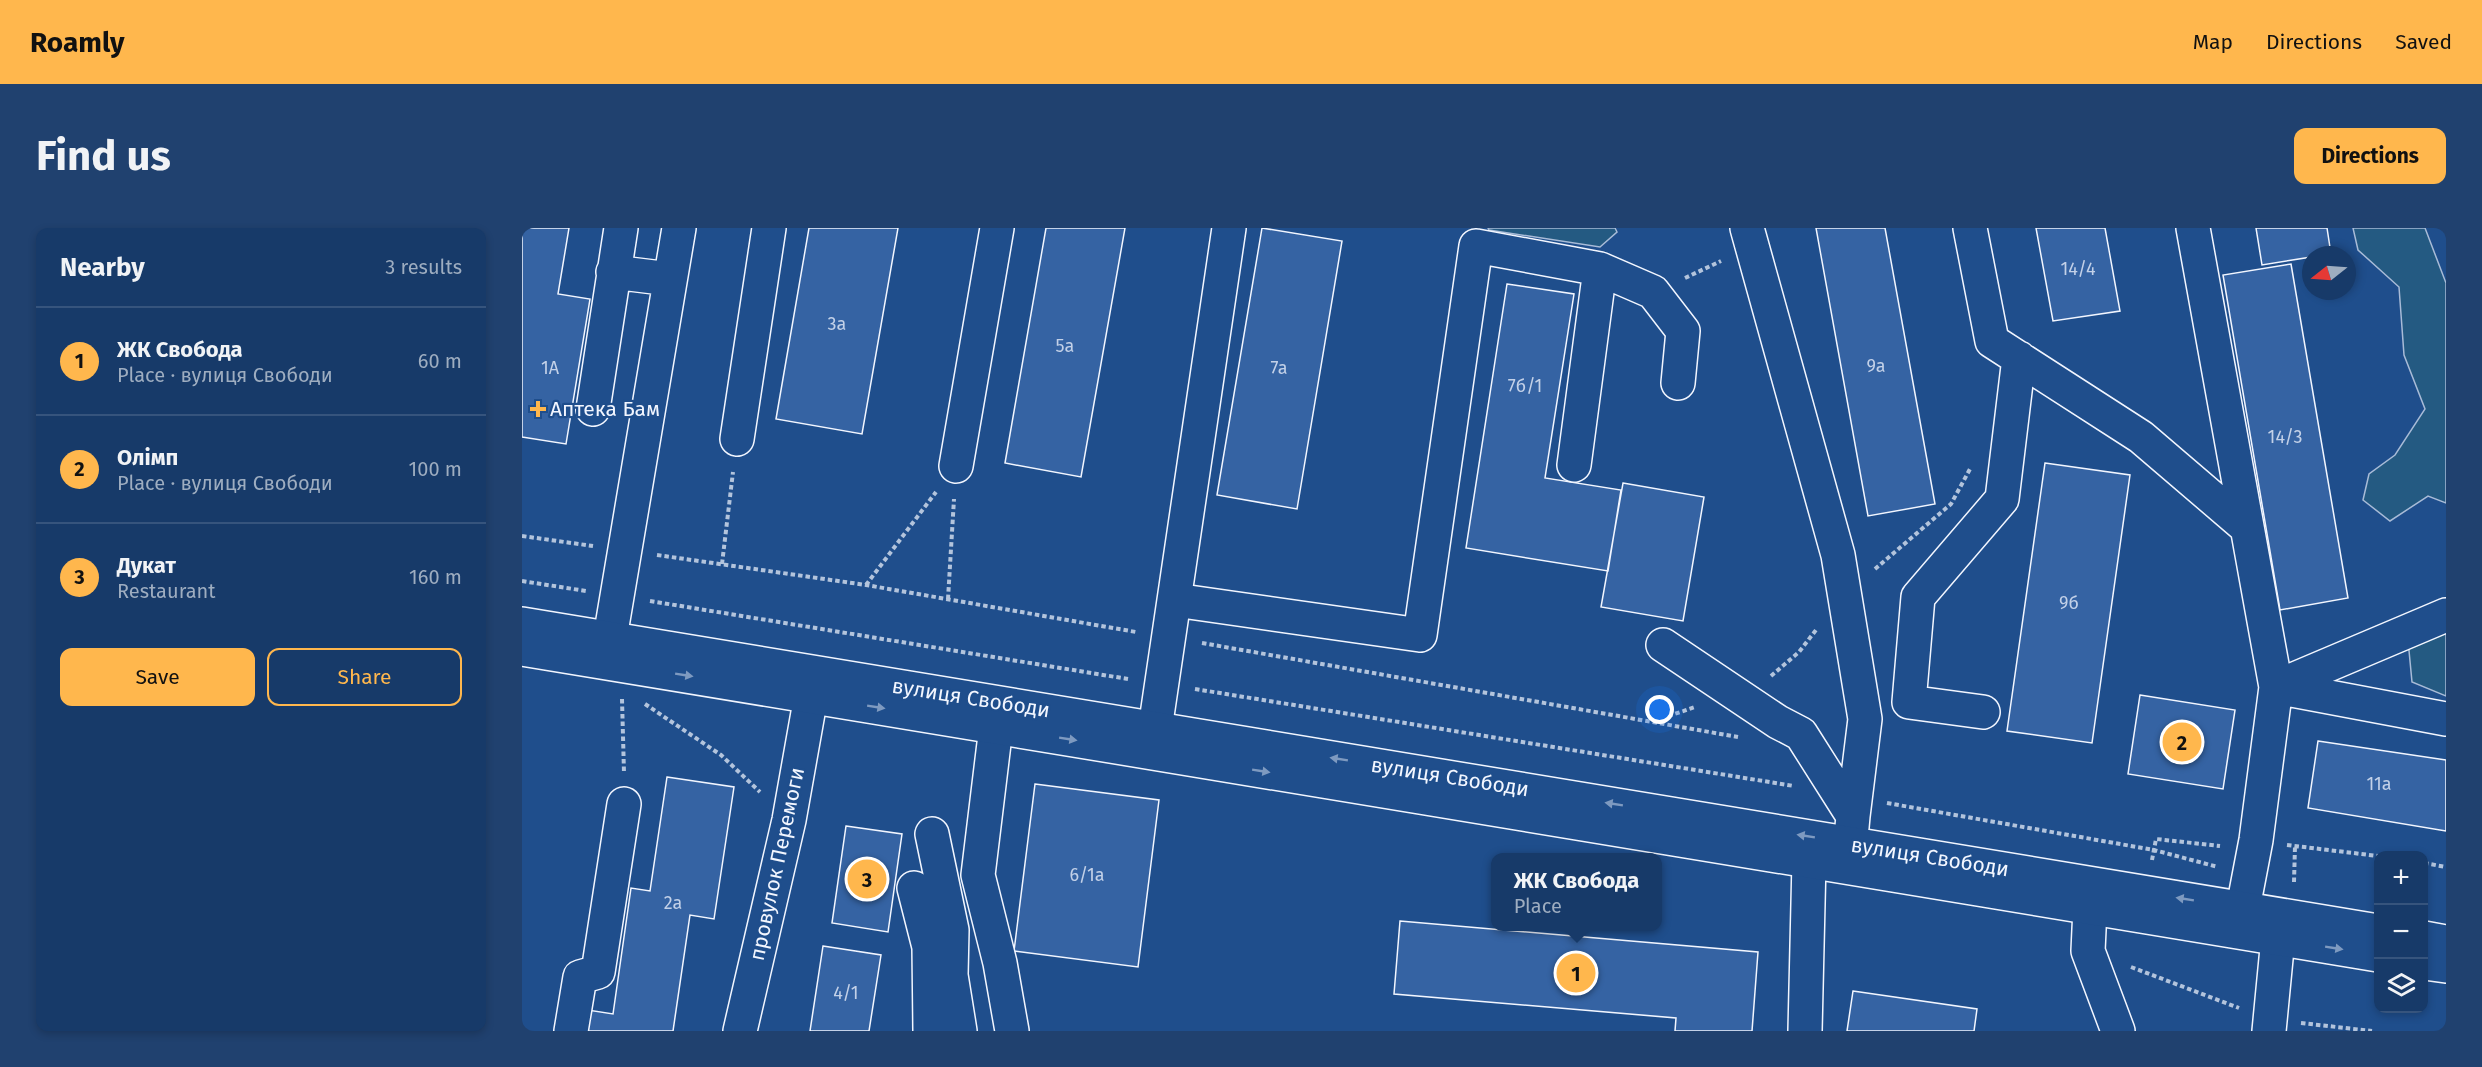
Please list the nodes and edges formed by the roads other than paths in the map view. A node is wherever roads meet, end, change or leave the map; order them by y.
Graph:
1 (621, 228) edge
2 (679, 228) edge
3 (769, 228) edge
4 (997, 228) edge
5 (1229, 228) edge
6 (1970, 228) edge
7 (2193, 228) edge
8 (1749, 238) edge
9 (1600, 268) junction
10 (613, 273) junction
11 (670, 279) junction
12 (2019, 358) junction
13 (1678, 382) dead end
14 (593, 409) dead end
15 (737, 439) road end
16 (1574, 465) dead end
17 (956, 466) road end
18 (2245, 526) junction
19 (1175, 600) junction
20 (2446, 615) edge
21 (522, 624) edge
22 (522, 636) edge
23 (610, 638) junction
24 (1663, 645) dead end
25 (522, 649) edge
26 (2276, 687) junction
27 (811, 696) junction
28 (1983, 712) dead end
29 (2446, 719) edge
30 (996, 727) junction
31 (1155, 729) junction
32 (624, 804) road end
33 (1849, 812) junction
34 (932, 834) dead end
35 (1809, 861) junction
36 (914, 888) dead end
37 (2090, 908) junction
38 (2243, 908) junction
39 (2286, 928) junction
40 (2374, 931) edge
41 (2428, 939) edge
42 (2446, 942) edge
43 (2374, 954) edge
44 (2428, 964) edge
45 (2446, 966) edge
46 (2270, 1025) edge
47 (571, 1031) edge
48 (740, 1031) edge
49 (930, 1031) edge
50 (960, 1031) edge
51 (1012, 1031) edge
52 (1805, 1031) edge
53 (2118, 1031) edge

1 - 10 main road
2 - 11 main road
3 - 15 main road
4 - 17 main road
5 - 19 main road
6 - 12 main road
7 - 18 main road
8 - 33 main road
9 - 13 main road
9 - 16 main road
9 - 19 main road
10 - 11 main road
10 - 14 main road
11 - 23 main road
12 - 18 main road
12 - 28 main road
18 - 26 main road
19 - 31 main road
20 - 26 main road
21 - 23 main road, вулиця Свободи
22 - 23 main road
23 - 31 main road, вулиця Свободи
24 - 33 main road
25 -> 27 main road, вулиця Свободи
26 - 29 main road
26 - 38 main road
27 -> 30 main road, вулиця Свободи
27 - 48 main road, провулок Перемоги
30 -> 35 main road, вулиця Свободи
30 - 51 main road
33 -> 31 main road, вулиця Свободи
32 - 47 main road
38 -> 33 main road, вулиця Свободи
34 - 50 main road
35 - 37 main road, вулиця Свободи
35 - 52 main road
36 - 49 main road
37 - 39 main road, вулиця Свободи
37 - 53 main road
38 - 39 main road, вулиця Свободи
39 - 40 main road, вулиця Свободи
39 -> 43 main road, вулиця Свободи
39 - 46 main road
41 - 42 main road
44 - 45 main road

